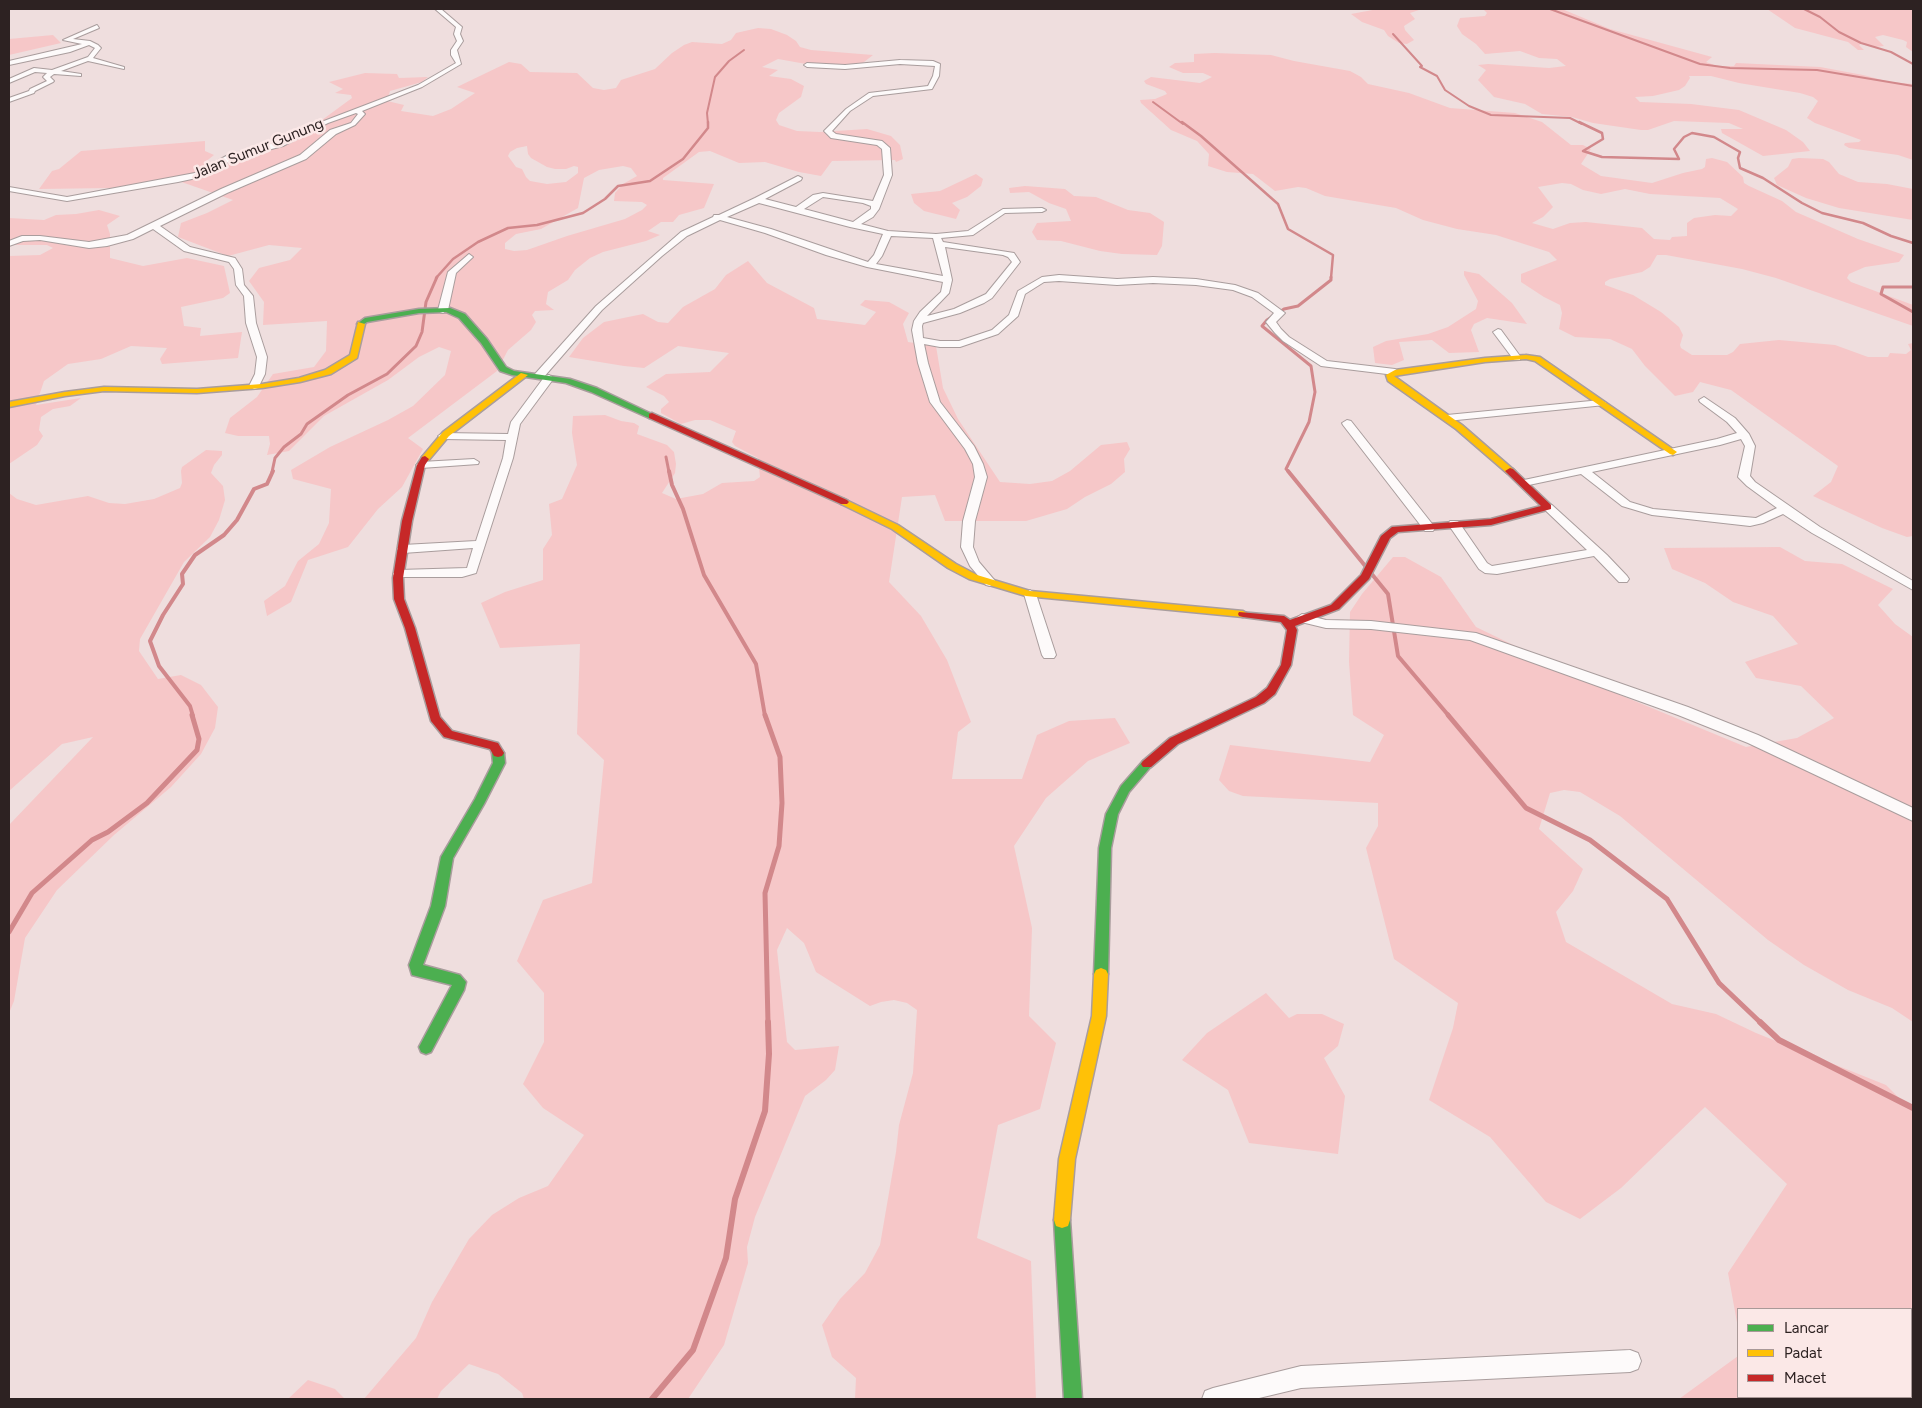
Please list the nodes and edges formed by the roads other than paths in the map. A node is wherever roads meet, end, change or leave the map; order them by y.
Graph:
1 (438, 9) edge
2 (97, 27) dead end
3 (90, 43) junction
4 (96, 52) junction
5 (88, 59) junction
6 (53, 61) dead end
7 (9, 63) edge
8 (807, 65) dead end
9 (122, 68) dead end
10 (9, 69) edge
11 (34, 70) junction
12 (53, 72) junction
13 (79, 76) dead end
14 (9, 81) edge
15 (9, 100) edge
16 (357, 110) junction
17 (798, 178) dead end
18 (9, 189) edge
19 (758, 200) junction
20 (875, 204) junction
21 (797, 210) junction
22 (1042, 210) dead end
23 (717, 217) junction
24 (853, 225) junction
25 (154, 226) junction
26 (888, 233) junction
27 (938, 240) junction
28 (9, 244) edge
29 (469, 257) dead end
30 (870, 265) junction
31 (948, 280) junction
32 (443, 310) junction
33 (919, 320) junction
34 (1498, 332) dead end
35 (919, 340) junction
36 (1517, 358) junction
37 (1395, 372) junction
38 (524, 375) junction
39 (544, 377) junction
40 (254, 386) junction
41 (1704, 400) dead end
42 (1601, 403) junction
43 (9, 405) edge
44 (1447, 418) junction
45 (1347, 423) dead end
46 (1744, 434) junction
47 (443, 436) junction
48 (512, 437) junction
49 (1673, 452) junction
50 (474, 462) dead end
51 (421, 464) junction
52 (1584, 470) junction
53 (1524, 483) junction
54 (1548, 507) junction
55 (1784, 509) junction
56 (1454, 524) junction
57 (1429, 528) junction
58 (481, 544) junction
59 (403, 549) junction
60 (1596, 552) junction
61 (399, 574) junction
62 (1623, 579) dead end
63 (990, 582) junction
64 (1913, 586) edge
65 (1030, 594) junction
66 (1302, 618) junction
67 (1289, 624) junction
68 (1049, 655) dead end
69 (1913, 815) edge
70 (426, 1047) dead end
71 (1630, 1361) dead end
72 (1073, 1399) edge
73 (1213, 1399) edge

1 - 16 street, Jalan Sumur Gunung
2 - 3 street
3 - 4 street
3 - 7 street
4 - 5 street
4 - 6 street
5 - 9 street
5 - 12 street
8 - 20 street
10 - 11 street
11 - 12 street
11 - 14 street
12 - 13 street
12 - 15 street
16 - 18 street, Jalan Sumur Gunung
16 - 25 street
17 - 19 street
19 - 21 street
19 - 23 street
20 - 21 street
20 - 24 street
21 - 24 street
22 - 27 street
23 - 30 street
23 - 39 street
24 - 26 street
25 - 28 street
25 - 40 street
26 - 27 street
26 - 30 street
27 - 31 street
27 - 33 street
29 - 32 street
30 - 31 street
31 - 33 street
32 - 38 street
32 - 40 street
33 - 35 street
34 - 36 street
35 - 37 street
35 - 63 street
36 - 37 street
36 - 42 street
37 - 44 street
38 - 39 street
38 - 47 street
39 - 48 street
39 - 63 street
40 - 43 street
41 - 46 street
42 - 44 street
42 - 49 street
44 - 53 street
45 - 57 street
46 - 49 street
46 - 55 street
47 - 48 street
47 - 51 street
48 - 58 street
49 - 52 street
50 - 51 street
51 - 59 street
52 - 53 street
52 - 55 street
53 - 54 street
54 - 56 street
54 - 60 street
55 - 64 street
56 - 57 street
56 - 60 street
57 - 66 street
58 - 59 street
58 - 61 street
59 - 61 street
60 - 62 street
61 - 70 street
63 - 65 street
65 - 67 street
65 - 68 street
66 - 67 street
66 - 69 street
67 - 72 street
71 - 73 street

